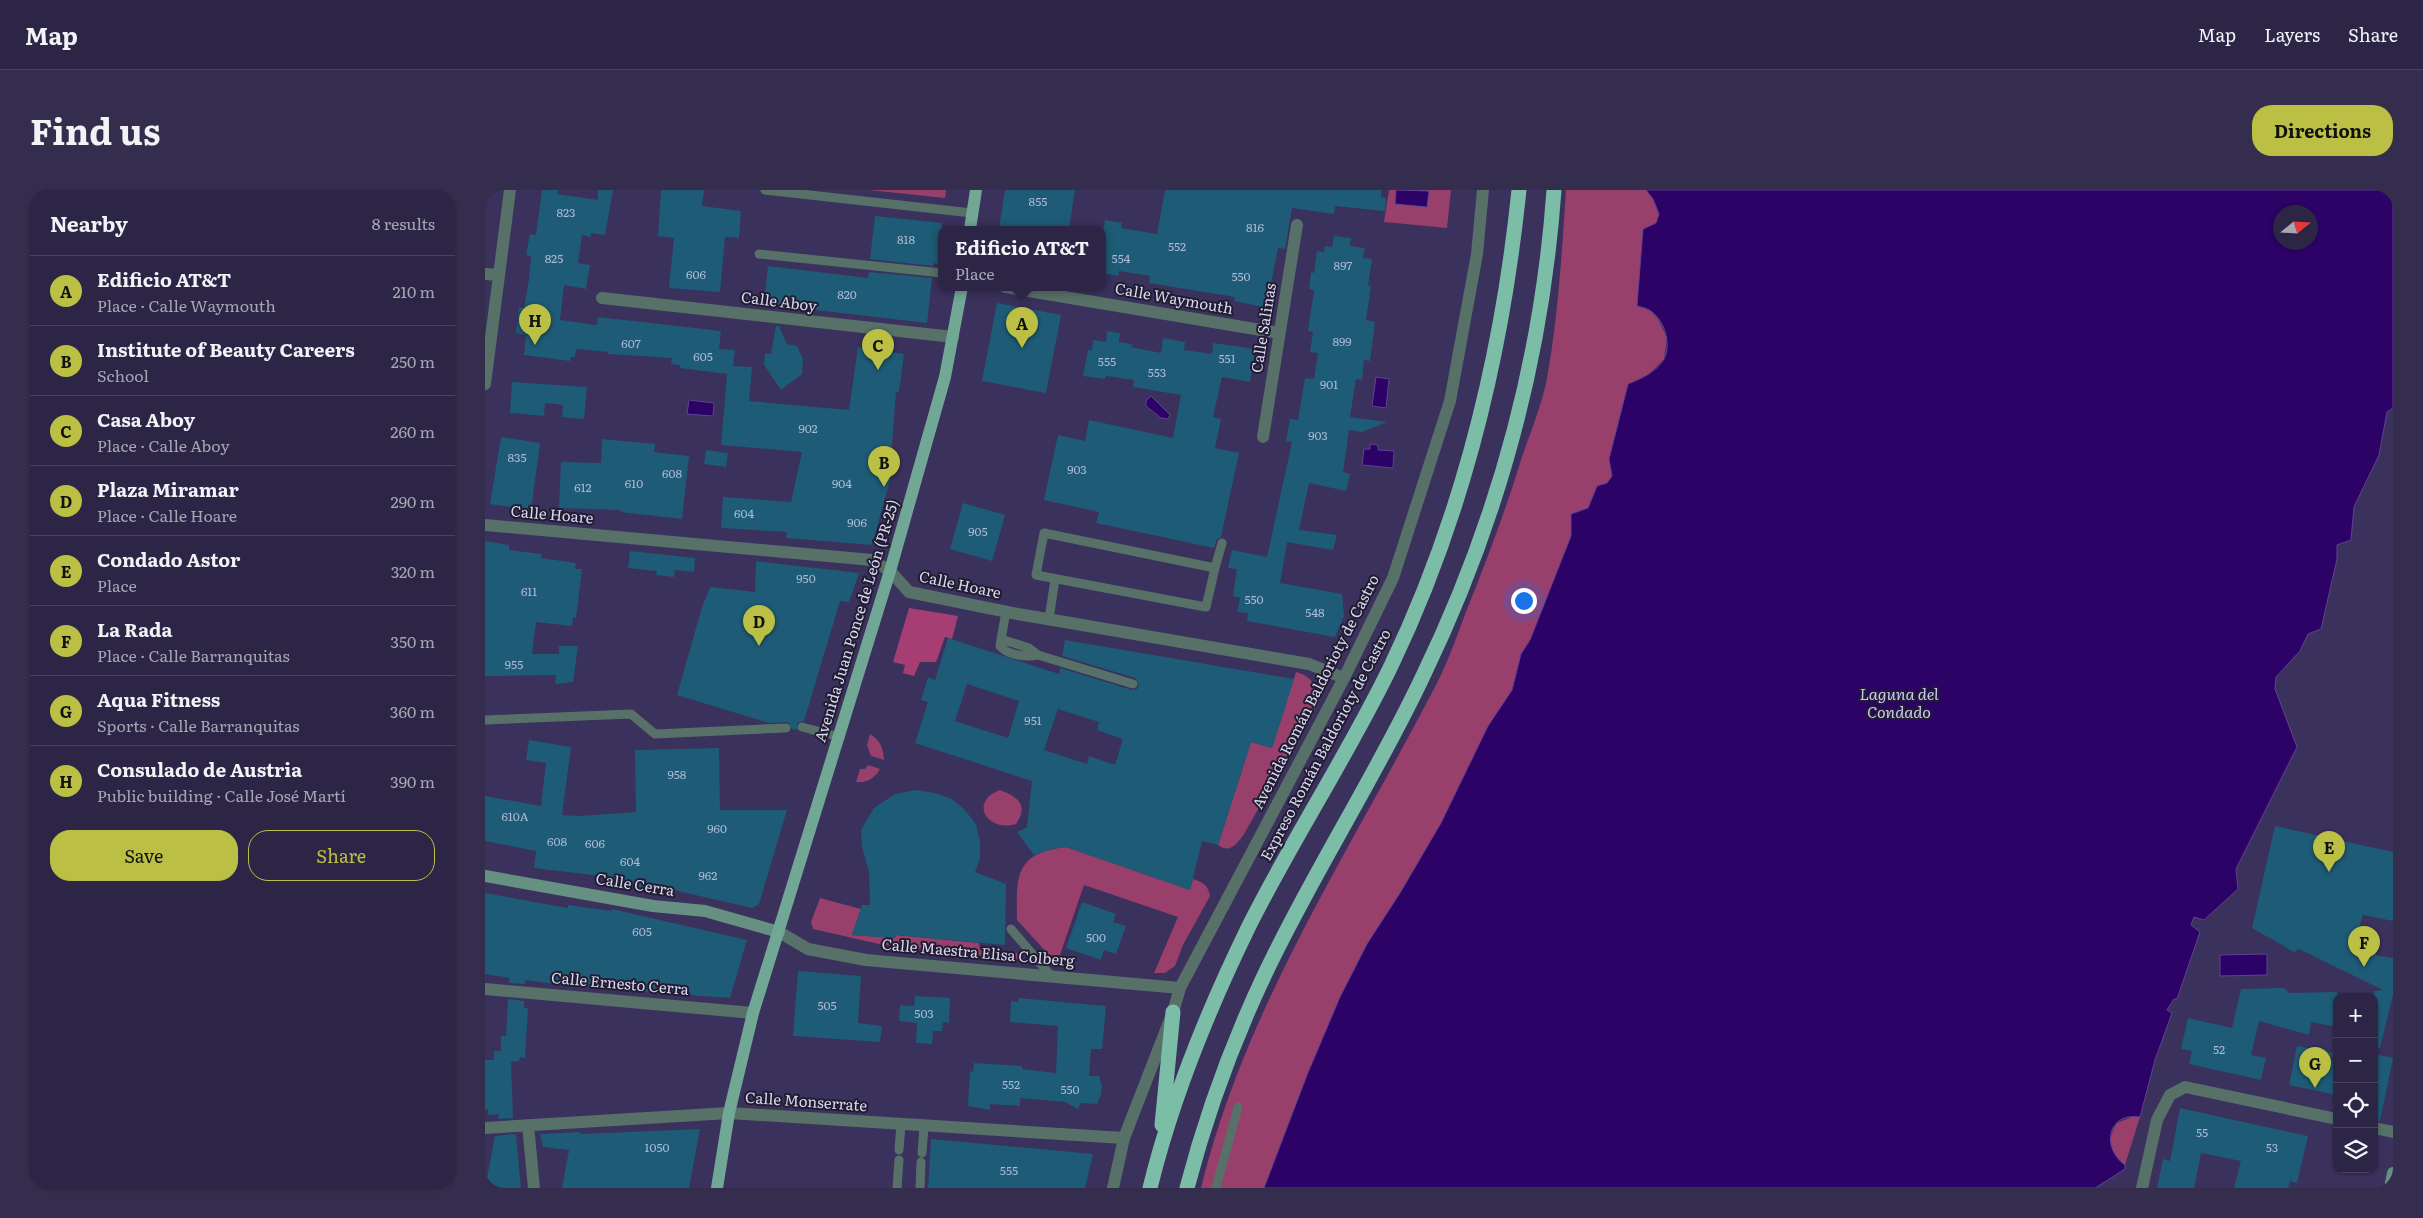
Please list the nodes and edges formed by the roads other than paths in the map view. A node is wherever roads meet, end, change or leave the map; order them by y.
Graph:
1 (510, 190) edge
2 (765, 190) edge
3 (976, 190) edge
4 (1483, 190) edge
5 (1519, 190) edge
6 (1554, 190) edge
7 (972, 214) junction
8 (1297, 224) dead end
9 (970, 226) edge
10 (759, 254) dead end
11 (938, 273) edge
12 (485, 274) edge
13 (499, 275) junction
14 (961, 291) edge
15 (1029, 291) edge
16 (602, 298) dead end
17 (1279, 333) junction
18 (953, 337) junction
19 (485, 384) edge
20 (1263, 437) dead end
21 (485, 525) edge
22 (1222, 543) dead end
23 (1215, 568) junction
24 (891, 570) junction
25 (1055, 579) junction
26 (1006, 611) junction
27 (1049, 619) junction
28 (1344, 678) junction
29 (1133, 684) dead end
30 (485, 720) edge
31 (802, 727) dead end
32 (786, 728) dead end
33 (840, 737) junction
34 (485, 876) edge
35 (1011, 929) dead end
36 (779, 932) junction
37 (1051, 976) junction
38 (1180, 988) junction
39 (485, 989) edge
40 (1173, 1012) junction
41 (753, 1013) junction
42 (1238, 1107) dead end
43 (729, 1113) junction
44 (2333, 1118) edge
45 (901, 1124) junction
46 (528, 1125) junction
47 (924, 1126) junction
48 (485, 1128) edge
49 (2378, 1129) edge
50 (2393, 1132) edge
51 (1124, 1138) junction
52 (899, 1150) dead end
53 (1159, 1150) junction
54 (899, 1160) dead end
55 (2393, 1173) edge
56 (534, 1188) edge
57 (717, 1188) edge
58 (897, 1188) edge
59 (920, 1188) edge
60 (1113, 1188) edge
61 (1150, 1188) edge
62 (1187, 1188) edge
63 (1216, 1188) edge
64 (2142, 1188) edge
65 (2390, 1188) edge

1 - 13 street
2 - 7 lane
3 - 7 main road
4 - 28 street, Avenida Román Baldorioty de Castro
5 - 53 highway, Expreso Román Baldorioty de Castro
6 - 62 highway
7 - 9 main road
8 - 17 street, Calle Salinas
10 - 11 lane
12 - 13 street
13 - 19 street
14 - 18 main road, Avenida Juan Ponce de León (PR-25)
15 - 17 street, Calle Waymouth
16 - 18 street, Calle Aboy
17 - 20 street, Calle Salinas
18 - 24 main road, Avenida Juan Ponce de León (PR-25)
21 - 24 street, Calle Hoare
22 - 23 lane
23 - 25 lane
23 - 25 lane
24 - 26 street, Calle Hoare
24 - 33 main road, Avenida Juan Ponce de León (PR-25)
25 - 27 lane
26 - 27 street, Calle Hoare
26 - 29 lane
27 - 28 street, Calle Hoare
28 - 38 street, Avenida Román Baldorioty de Castro
30 - 32 lane
31 - 33 lane
33 - 36 main road, Avenida Juan Ponce de León (PR-25)
34 - 36 street, Calle Cerra
35 - 37 lane
36 - 37 street, Calle Maestra Elisa Colberg
36 - 41 main road, Avenida Juan Ponce de León (PR-25)
37 - 38 street, Calle Maestra Elisa Colberg
38 - 40 street, Avenida Román Baldorioty de Castro
39 - 41 street, Calle Ernesto Cerra
40 - 51 street, Avenida Román Baldorioty de Castro
40 - 53 highway
41 - 43 main road, Avenida Juan Ponce de León (PR-25)
42 - 63 lane
43 - 45 street, Calle Monserrate
43 - 46 street, Calle Monserrate
43 - 57 main road, Avenida Juan Ponce de León (PR-25)
44 - 64 street
45 - 47 street, Calle Monserrate
45 - 52 lane
46 - 48 street, Calle Monserrate
46 - 56 street
47 - 51 street, Calle Monserrate
47 - 59 lane
49 - 50 street
51 - 60 street, Avenida Román Baldorioty de Castro
53 - 61 highway, Expreso Román Baldorioty de Castro
54 - 58 lane
55 - 65 street

